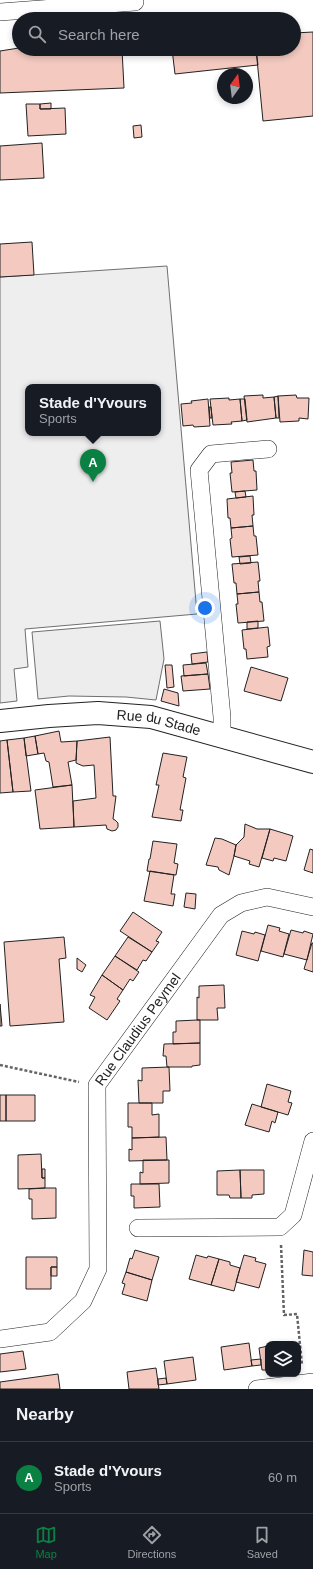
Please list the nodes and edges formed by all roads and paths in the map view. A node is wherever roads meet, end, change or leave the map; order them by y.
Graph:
1 (135, 2) dead end
2 (0, 12) edge
3 (268, 449) dead end
4 (0, 721) edge
5 (222, 736) junction
6 (313, 762) edge
7 (313, 907) edge
8 (0, 1065) edge
9 (97, 1085) junction
10 (313, 1141) edge
11 (307, 1186) edge
12 (280, 1227) junction
13 (138, 1228) dead end
14 (0, 1338) edge
15 (309, 1382) edge
16 (257, 1389) edge

1 - 2 street
3 - 5 street
4 - 5 street, Rue du Stade
5 - 6 street, Rue du Stade
7 - 9 street, Rue Claudius Peymel
8 - 9 path
9 - 14 street, Rue Claudius Peymel
10 - 11 street
11 - 12 street
12 - 13 street
12 - 15 path
15 - 16 street

